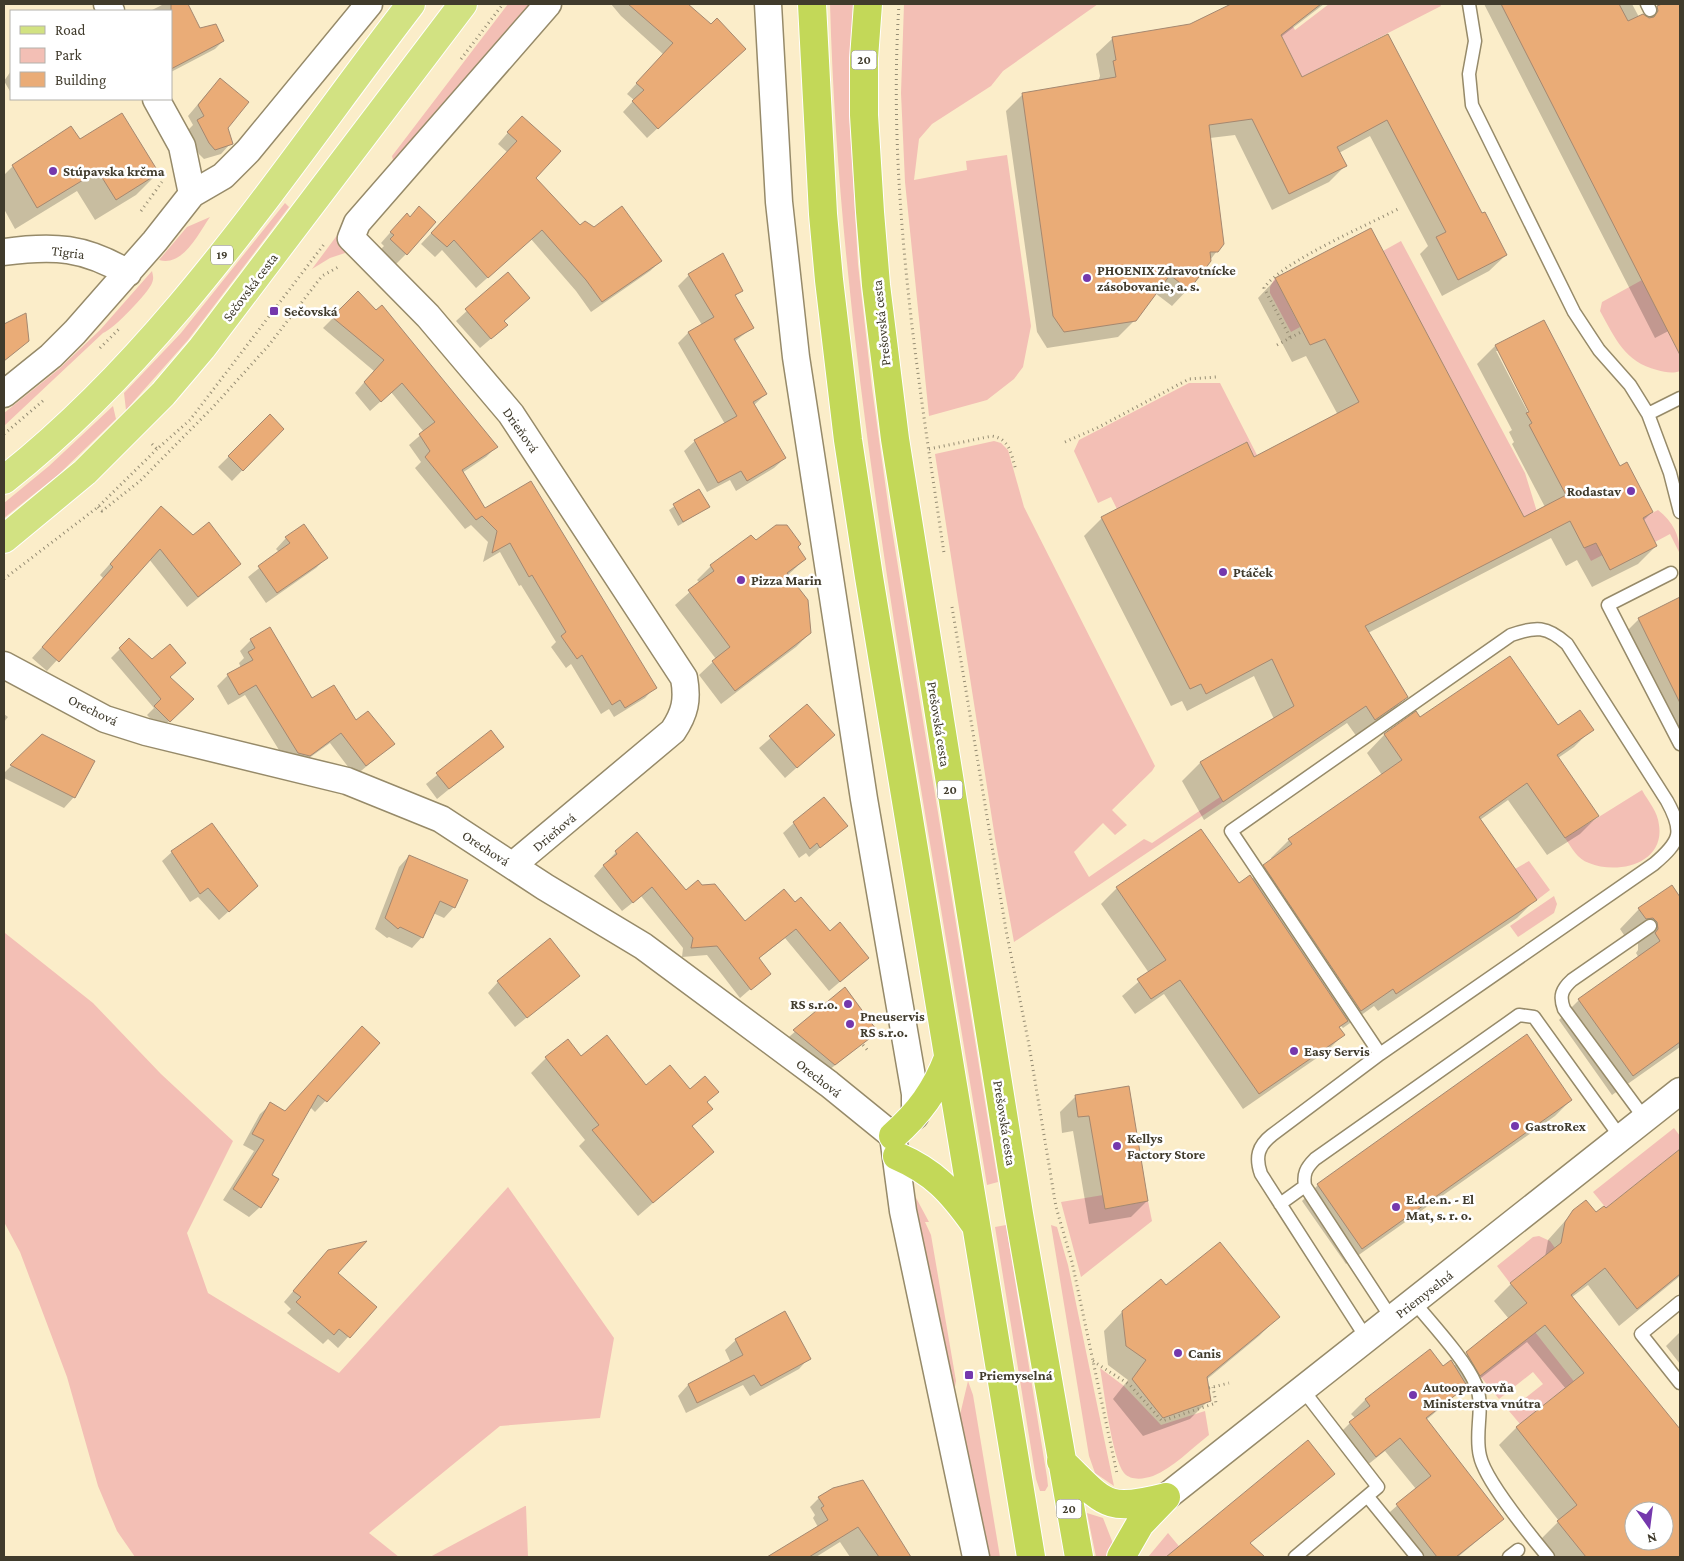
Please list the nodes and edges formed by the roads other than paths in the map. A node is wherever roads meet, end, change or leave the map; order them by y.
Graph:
1 (369, 4) edge
2 (411, 4) edge
3 (463, 4) edge
4 (548, 4) edge
5 (768, 4) edge
6 (812, 4) edge
7 (868, 4) edge
8 (1468, 4) edge
9 (157, 100) edge
10 (192, 194) junction
11 (4, 252) edge
12 (128, 273) junction
13 (4, 394) edge
14 (1680, 398) edge
15 (1648, 414) junction
16 (4, 480) edge
17 (1680, 512) edge
18 (4, 539) edge
19 (1671, 572) dead end
20 (4, 665) edge
21 (1680, 744) edge
22 (513, 866) junction
23 (1650, 926) dead end
24 (1380, 1054) junction
25 (948, 1058) junction
26 (1680, 1091) edge
27 (915, 1116) junction
28 (1644, 1120) junction
29 (1621, 1138) junction
30 (895, 1146) junction
31 (1305, 1186) junction
32 (1280, 1204) junction
33 (976, 1226) junction
34 (1414, 1302) junction
35 (1680, 1302) edge
36 (1392, 1319) junction
37 (1367, 1339) junction
38 (1680, 1383) edge
39 (1303, 1390) junction
40 (1061, 1461) junction
41 (1166, 1496) junction
42 (1368, 1497) junction
43 (976, 1557) edge
44 (1031, 1557) edge
45 (1079, 1557) edge
46 (1121, 1557) edge
47 (1295, 1557) edge
48 (1417, 1557) edge
49 (1548, 1557) edge

1 - 10 street
2 - 16 main road, 19
3 - 18 main road, Sečovská cesta
4 - 22 street, Drieňová
5 - 27 street
6 - 25 highway
7 - 40 highway, Prešovská cesta / 20
8 - 15 lane
9 - 10 street
10 - 12 street
11 - 12 street, Tigria
12 - 13 street
14 - 15 lane
15 - 17 lane
19 - 21 lane
20 - 22 street, Orechová
22 - 30 street, Orechová
23 - 28 lane
24 - 24 lane
24 - 32 lane
25 - 27 highway
25 - 33 highway
26 - 28 street, Priemyselná
27 - 30 highway
28 - 29 street, Priemyselná
29 - 31 lane
29 - 34 street, Priemyselná
30 - 33 highway
30 - 43 street
31 - 32 lane
31 - 36 lane
32 - 37 lane
33 - 44 highway
34 - 36 street, Priemyselná
34 - 49 lane
35 - 38 lane
36 - 37 street, Priemyselná
37 - 39 street, Priemyselná
39 - 41 street, Priemyselná
39 - 42 lane
40 - 41 highway
40 - 45 highway, Prešovská cesta / 20
41 - 46 highway
42 - 47 lane
42 - 48 lane

